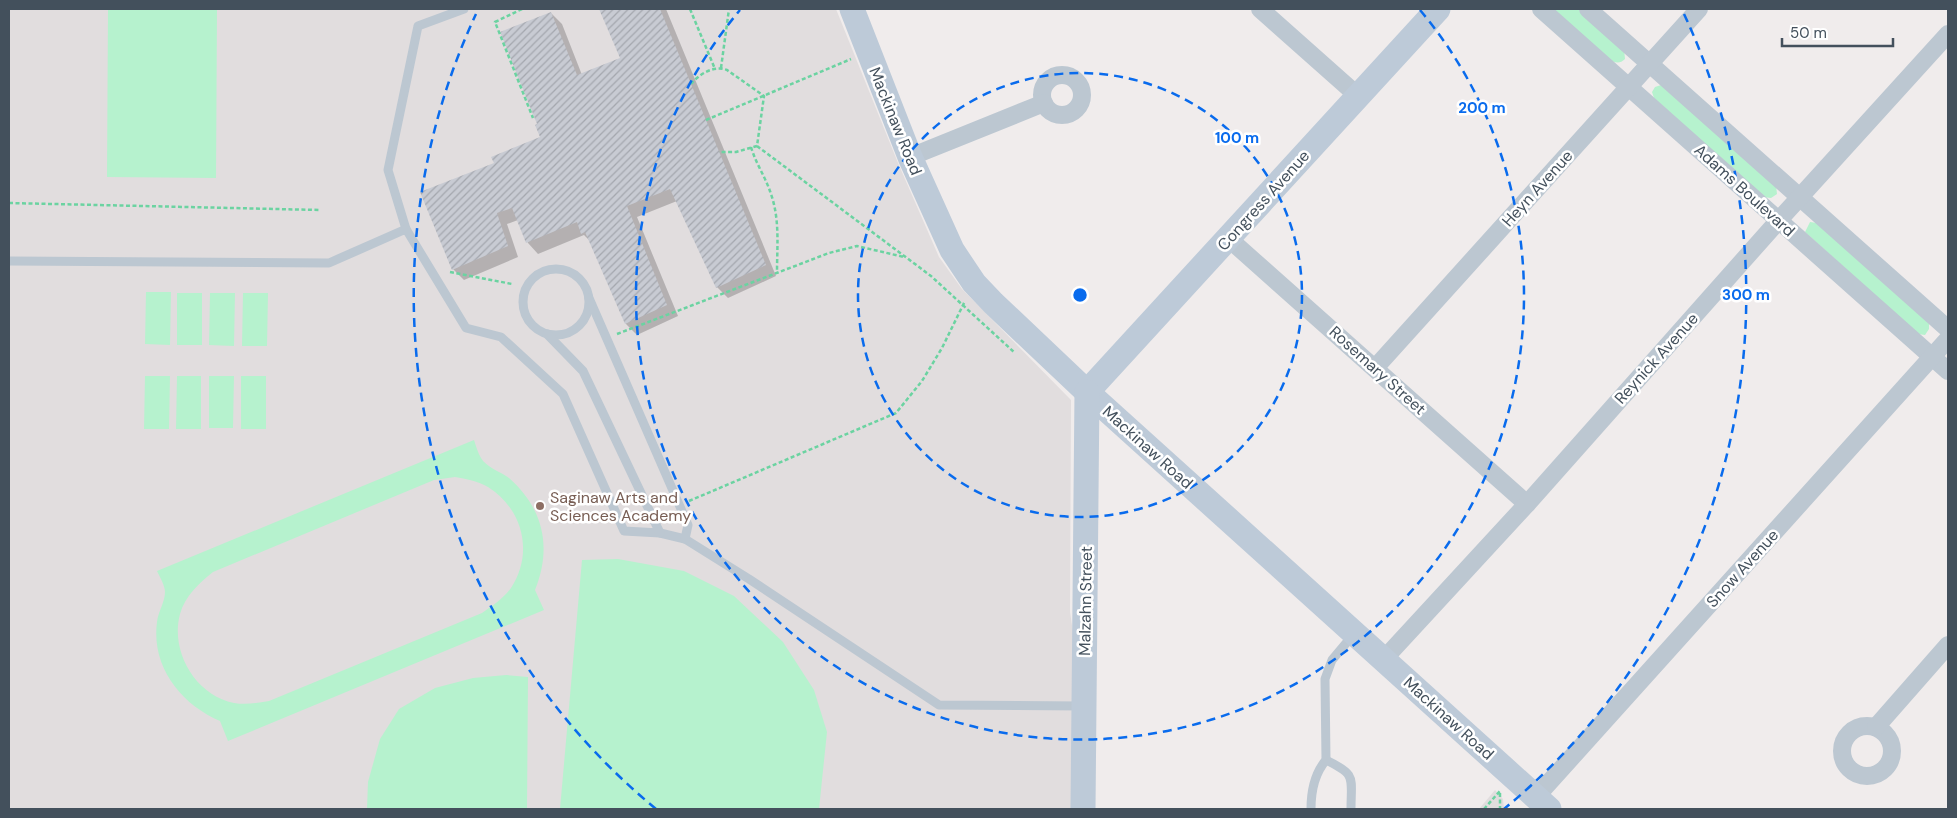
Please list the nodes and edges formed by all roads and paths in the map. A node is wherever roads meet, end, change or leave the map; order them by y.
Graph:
1 (464, 9) edge
2 (522, 9) edge
3 (690, 9) edge
4 (729, 9) edge
5 (852, 9) edge
6 (1260, 9) edge
7 (1438, 9) edge
8 (1541, 9) edge
9 (1588, 9) edge
10 (1699, 9) edge
11 (1948, 34) edge
12 (868, 51) junction
13 (1650, 63) junction
14 (721, 68) junction
15 (715, 69) junction
16 (691, 84) dead end
17 (1628, 86) junction
18 (764, 96) junction
19 (1358, 96) junction
20 (1044, 103) dead end
21 (533, 118) dead end
22 (706, 120) dead end
23 (757, 146) junction
24 (751, 147) junction
25 (719, 152) dead end
26 (910, 156) junction
27 (1800, 198) junction
28 (9, 203) edge
29 (320, 210) dead end
30 (1779, 220) junction
31 (406, 229) junction
32 (1228, 238) junction
33 (906, 258) junction
34 (9, 261) edge
35 (450, 272) dead end
36 (776, 273) junction
37 (974, 283) junction
38 (512, 284) dead end
39 (589, 298) junction
40 (963, 306) junction
41 (1948, 329) edge
42 (547, 334) junction
43 (617, 334) dead end
44 (1948, 339) edge
45 (1018, 356) dead end
46 (1932, 357) junction
47 (1375, 368) junction
48 (1948, 372) edge
49 (1087, 392) junction
50 (686, 503) dead end
51 (1527, 504) junction
52 (660, 533) junction
53 (685, 538) junction
54 (1354, 633) junction
55 (1948, 645) edge
56 (1384, 659) junction
57 (1084, 706) junction
58 (1876, 727) dead end
59 (1326, 760) junction
60 (1543, 803) edge
61 (1083, 809) edge
62 (1311, 809) edge
63 (1351, 809) edge
64 (1484, 809) edge
65 (1500, 809) edge

1 - 31 lane
2 - 21 path
3 - 15 path
4 - 14 path
5 - 12 street, Mackinaw Road
6 - 19 street
7 - 19 street, Congress Avenue
8 - 17 street, Adams Boulevard
9 - 13 street, Adams Boulevard
10 - 13 street, Heyn Avenue
11 - 27 street, Reynick Avenue
12 - 18 path
12 - 26 street, Mackinaw Road
13 - 17 street, Heyn Avenue
13 - 27 street, Adams Boulevard
14 - 15 path
14 - 18 path
15 - 16 path
17 - 30 street, Adams Boulevard
17 - 47 street, Heyn Avenue
18 - 22 path
18 - 23 path
19 - 32 street, Congress Avenue
20 - 26 street
23 - 24 path
23 - 33 path
24 - 25 path
24 - 36 path
26 - 37 street, Mackinaw Road
27 - 30 street, Reynick Avenue
27 - 41 street, Adams Boulevard
28 - 29 path
30 - 46 street, Adams Boulevard
30 - 51 street, Reynick Avenue
31 - 34 lane
31 - 52 lane
32 - 47 street, Rosemary Street
32 - 49 street, Congress Avenue
33 - 36 path
33 - 40 path
35 - 38 path
36 - 43 path
37 - 40 path
37 - 49 street, Mackinaw Road
39 - 42 lane
39 - 42 lane
39 - 53 lane
40 - 45 path
40 - 50 path
42 - 52 lane
44 - 46 street, Snow Avenue
46 - 48 street, Adams Boulevard
46 - 60 street, Snow Avenue
47 - 51 street, Rosemary Street
49 - 54 street, Mackinaw Road
49 - 57 street, Malzahn Street
51 - 56 street, Reynick Avenue
52 - 53 lane
53 - 57 lane
54 - 56 street, Mackinaw Road
54 - 59 lane
55 - 58 street
56 - 60 street, Mackinaw Road
57 - 61 street, Malzahn Street
59 - 62 lane
59 - 63 lane
64 - 65 path

